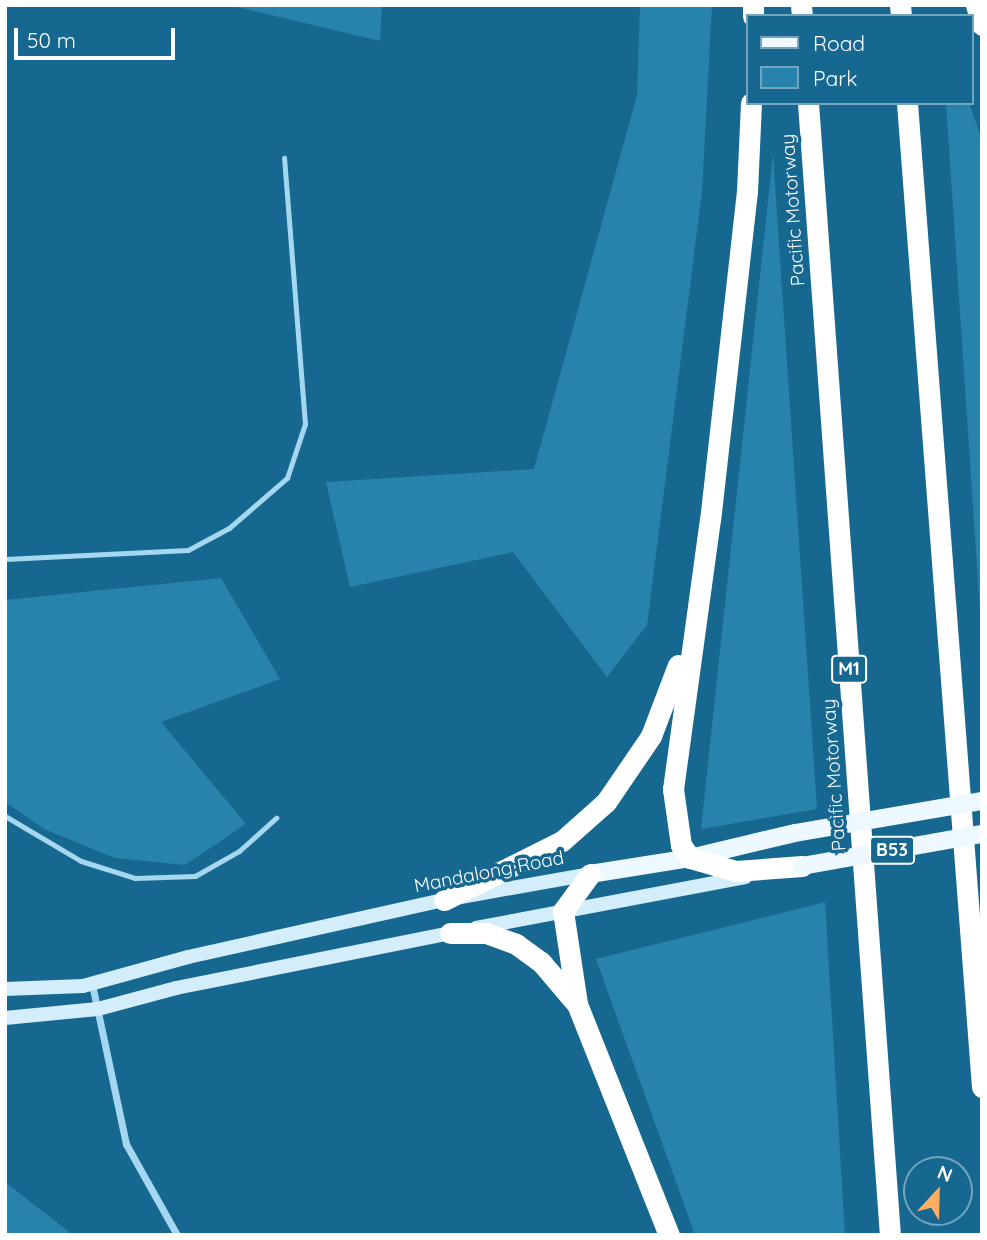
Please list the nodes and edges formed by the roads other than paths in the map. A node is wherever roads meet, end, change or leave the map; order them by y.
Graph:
1 (976, 5) edge
2 (982, 25) edge
3 (751, 105) edge
4 (808, 105) edge
5 (907, 105) edge
6 (284, 158) dead end
7 (5, 559) edge
8 (694, 624) junction
9 (982, 801) edge
10 (5, 816) edge
11 (276, 818) dead end
12 (982, 834) edge
13 (690, 858) junction
14 (802, 866) junction
15 (590, 874) junction
16 (444, 900) junction
17 (563, 911) junction
18 (450, 933) junction
19 (92, 983) junction
20 (5, 989) edge
21 (577, 1004) junction
22 (98, 1009) junction
23 (5, 1018) edge
24 (982, 1087) edge
25 (177, 1235) edge
26 (669, 1235) edge
27 (890, 1235) edge

1 - 2 highway
3 - 8 highway
4 - 27 highway, Pacific Motorway / M1
5 - 24 highway
6 - 7 lane
8 - 13 highway
8 - 16 highway
9 - 13 main road, Mandalong Road / B53, bridge
10 - 11 lane
12 - 14 main road, B53, bridge
13 - 14 highway
13 - 15 main road, Mandalong Road / B53
14 - 17 street, B53
15 - 16 street, Mandalong Road
15 - 17 highway
16 - 19 street, Mandalong Road
17 - 18 street
17 - 21 highway
18 - 21 highway
18 - 22 street
19 - 20 street, Mandalong Road
19 - 22 street
21 - 26 highway
22 - 23 street
22 - 25 street

